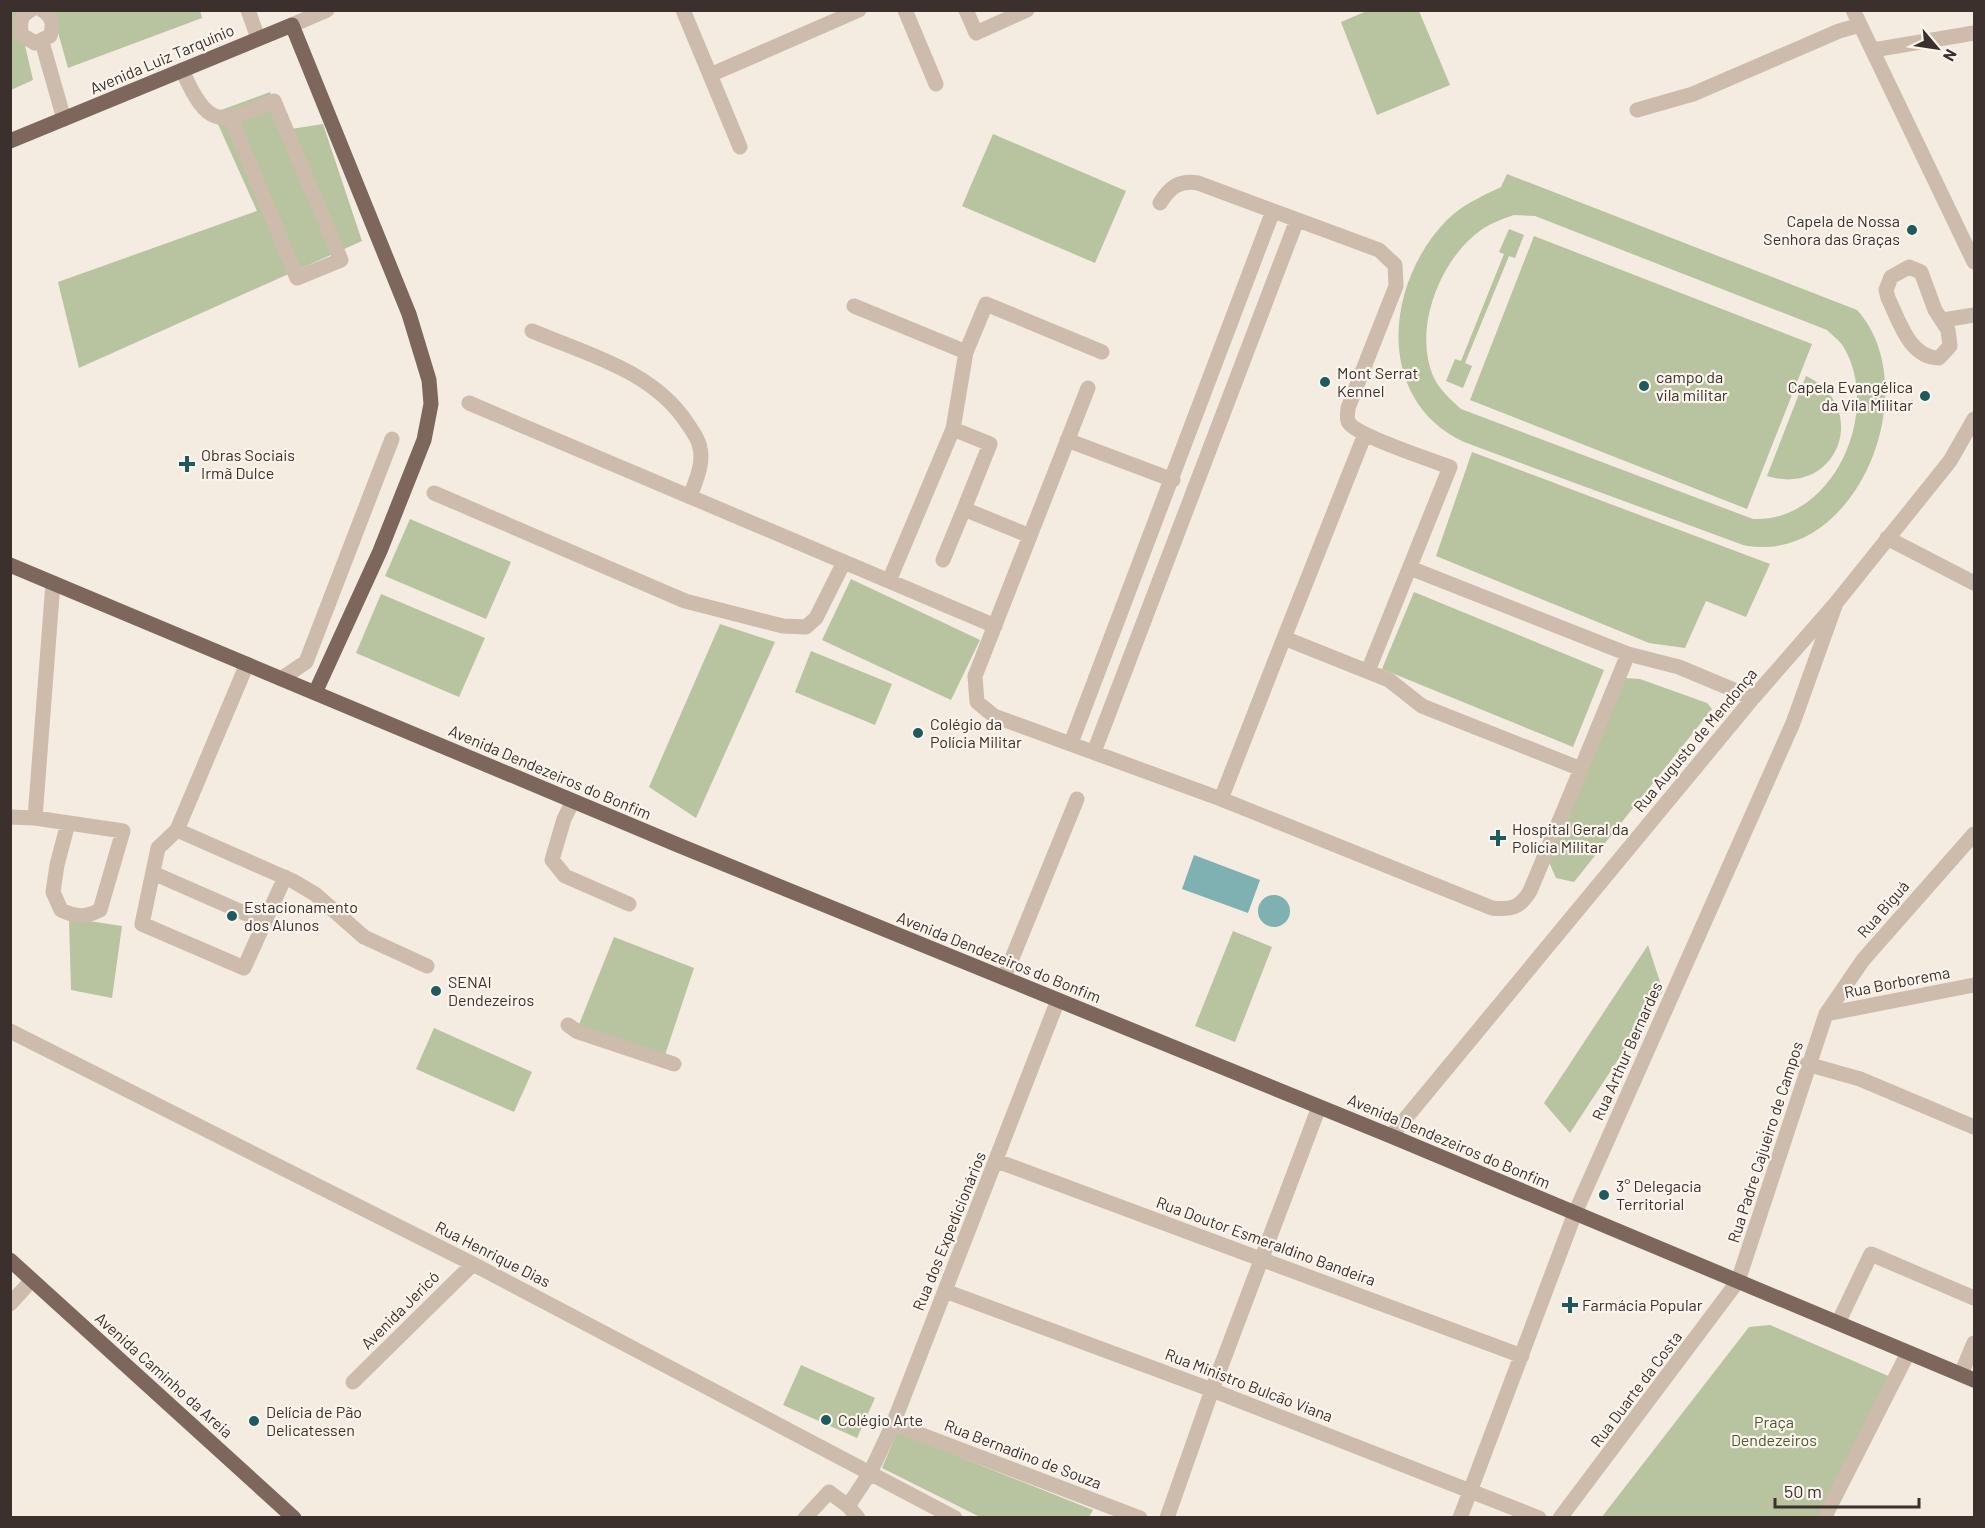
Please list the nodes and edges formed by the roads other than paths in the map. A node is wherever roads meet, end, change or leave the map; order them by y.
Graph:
1 (31, 10) edge
2 (42, 10) edge
3 (248, 10) edge
4 (327, 10) edge
5 (683, 10) edge
6 (859, 10) edge
7 (905, 10) edge
8 (966, 10) edge
9 (1027, 10) edge
10 (1853, 10) edge
11 (292, 25) junction
12 (1860, 26) junction
13 (1974, 33) edge
14 (258, 38) junction
15 (42, 42) junction
16 (1873, 50) junction
17 (182, 70) junction
18 (710, 75) junction
19 (936, 84) dead end
20 (1637, 110) dead end
21 (64, 119) junction
22 (231, 119) junction
23 (10, 141) edge
24 (740, 147) dead end
25 (1160, 203) dead end
26 (1273, 211) junction
27 (1297, 220) junction
28 (1974, 262) edge
29 (854, 306) dead end
30 (1974, 315) edge
31 (1943, 320) junction
32 (532, 331) dead end
33 (966, 352) junction
34 (1102, 352) dead end
35 (1088, 388) dead end
36 (469, 403) dead end
37 (1974, 419) edge
38 (953, 429) junction
39 (1365, 434) junction
40 (392, 439) dead end
41 (1067, 440) junction
42 (1173, 480) junction
43 (434, 494) dead end
44 (690, 497) junction
45 (964, 509) junction
46 (1030, 536) junction
47 (1887, 538) junction
48 (943, 560) dead end
49 (844, 562) junction
50 (10, 565) edge
51 (1410, 568) junction
52 (890, 581) junction
53 (53, 583) junction
54 (1974, 583) edge
55 (1836, 603) junction
56 (995, 626) junction
57 (1284, 638) junction
58 (1628, 654) junction
59 (247, 664) junction
60 (1368, 671) junction
61 (281, 679) junction
62 (315, 693) junction
63 (1753, 698) junction
64 (1071, 743) junction
65 (1094, 752) junction
66 (1581, 769) junction
67 (1077, 799) dead end
68 (1221, 799) junction
69 (573, 801) junction
70 (10, 817) edge
71 (35, 818) junction
72 (68, 823) junction
73 (177, 830) junction
74 (1974, 834) edge
75 (153, 873) junction
76 (285, 877) junction
77 (629, 904) dead end
78 (265, 922) junction
79 (428, 966) dead end
80 (1004, 978) junction
81 (1974, 985) edge
82 (1058, 1000) junction
83 (1826, 1014) junction
84 (568, 1025) dead end
85 (10, 1031) edge
86 (674, 1064) dead end
87 (1808, 1064) junction
88 (1319, 1107) junction
89 (1974, 1127) edge
90 (1391, 1136) junction
91 (997, 1161) junction
92 (1575, 1213) junction
93 (1261, 1258) junction
94 (10, 1260) edge
95 (473, 1264) junction
96 (32, 1280) junction
97 (1738, 1281) junction
98 (945, 1291) junction
99 (1974, 1298) edge
100 (10, 1304) edge
101 (1838, 1323) junction
102 (1974, 1344) edge
103 (1908, 1353) junction
104 (1522, 1356) junction
105 (1968, 1377) edge
106 (353, 1382) dead end
107 (1212, 1390) junction
108 (893, 1424) junction
109 (870, 1473) junction
110 (1472, 1490) junction
111 (853, 1512) edge
112 (294, 1518) edge
113 (805, 1518) edge
114 (955, 1518) edge
115 (1140, 1518) edge
116 (1167, 1518) edge
117 (1460, 1518) edge
118 (1539, 1518) edge
119 (1560, 1518) edge
120 (1824, 1518) edge

1 - 15 street
2 - 15 street
3 - 14 street
4 - 11 street, Avenida Luiz Tarquínio
5 - 18 street
6 - 18 street
7 - 19 street
8 - 9 street
10 - 12 street
11 - 14 main road, Avenida Luiz Tarquínio
11 - 62 main road
12 - 16 street
12 - 20 street
13 - 16 street
14 - 17 main road, Avenida Luiz Tarquínio
15 - 21 street
16 - 28 street
17 - 21 main road, Avenida Luiz Tarquínio
17 - 22 street
18 - 24 street
21 - 23 main road, Avenida Luiz Tarquínio
22 - 22 street
25 - 26 street
26 - 27 street
26 - 42 street
27 - 39 street
27 - 65 street
29 - 33 street
30 - 31 street
31 - 31 street
32 - 44 street
33 - 34 street
33 - 38 street
35 - 41 street
36 - 44 street
37 - 47 street, Rua Augusto de Mendonça
38 - 45 street
38 - 52 street
39 - 51 street
39 - 57 street
40 - 61 street
41 - 42 street
41 - 46 street
42 - 64 street
43 - 49 street
44 - 49 street
45 - 46 street
45 - 48 street
46 - 56 street
47 - 54 street
47 - 55 street, Rua Augusto de Mendonça
49 - 52 street
50 - 53 main road, Avenida Dendezeiros do Bonfim
51 - 58 street
51 - 60 street
52 - 56 street
53 - 59 main road, Avenida Dendezeiros do Bonfim
53 - 71 street
55 - 63 street, Rua Augusto de Mendonça
55 - 92 street, Rua Arthur Bernardes
56 - 64 street
57 - 60 street
57 - 68 street
58 - 63 street
58 - 66 street
59 - 61 main road, Avenida Dendezeiros do Bonfim
59 - 73 street
60 - 66 street
61 - 62 main road, Avenida Dendezeiros do Bonfim
62 - 69 main road, Avenida Dendezeiros do Bonfim
63 - 90 street, Rua Augusto de Mendonça
64 - 65 street
65 - 68 street
66 - 68 street
67 - 80 street
69 - 77 street
69 - 80 main road, Avenida Dendezeiros do Bonfim
70 - 71 street
71 - 72 street
72 - 72 street
73 - 75 street
73 - 76 street
74 - 83 street, Rua Biguá
75 - 78 street
75 - 78 street
76 - 78 street
76 - 79 street
80 - 82 main road, Avenida Dendezeiros do Bonfim
81 - 83 street, Rua Borborema
82 - 88 main road, Avenida Dendezeiros do Bonfim
82 - 91 street, Rua dos Expedicionários
83 - 87 street, Rua Padre Cajueiro de Campos
84 - 86 street
85 - 95 street, Rua Henrique Dias
87 - 89 street
87 - 97 street, Rua Padre Cajueiro de Campos
88 - 90 main road, Avenida Dendezeiros do Bonfim
88 - 93 street
90 - 92 main road, Avenida Dendezeiros do Bonfim
91 - 93 street, Rua Doutor Esmeraldino Bandeira
91 - 98 street, Rua dos Expedicionários
92 - 97 main road, Avenida Dendezeiros do Bonfim
92 - 104 street, Rua Arthur Bernardes
93 - 104 street, Rua Doutor Esmeraldino Bandeira
93 - 107 street
94 - 96 main road, Avenida Caminho da Areia
95 - 106 street, Avenida Jericó
95 - 109 street, Rua Henrique Dias
96 - 100 street
96 - 112 main road, Avenida Caminho da Areia
97 - 101 main road, Avenida Dendezeiros do Bonfim
97 - 119 street, Rua Duarte da Costa
98 - 107 street, Rua Ministro Bulcão Viana
98 - 108 street, Rua dos Expedicionários
99 - 101 street
101 - 103 main road, Avenida Dendezeiros do Bonfim
102 - 105 street
103 - 105 main road, Avenida Dendezeiros do Bonfim
103 - 120 street
104 - 110 street, Rua Arthur Bernardes
107 - 110 street, Rua Ministro Bulcão Viana
107 - 116 street
108 - 109 street, Rua dos Expedicionários
108 - 115 street, Rua Bernadino de Souza
109 - 111 street, Rua dos Expedicionários
109 - 114 street, Rua Henrique Dias
110 - 117 street, Rua Arthur Bernardes
110 - 118 street, Rua Ministro Bulcão Viana
111 - 113 street

